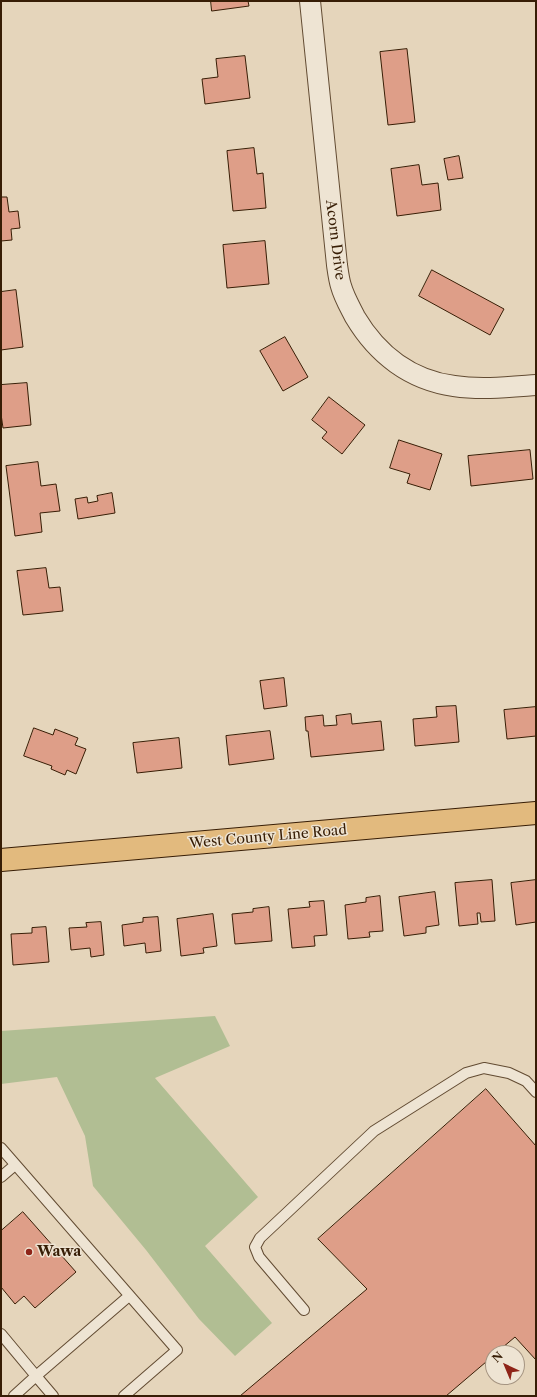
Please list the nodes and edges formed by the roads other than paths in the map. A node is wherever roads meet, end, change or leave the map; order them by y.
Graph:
1 (310, 1) edge
2 (536, 385) edge
3 (536, 813) edge
4 (1, 860) edge
5 (536, 1092) edge
6 (1, 1148) edge
7 (15, 1165) junction
8 (1, 1177) edge
9 (129, 1296) junction
10 (304, 1310) dead end
11 (1, 1334) edge
12 (36, 1376) junction
13 (14, 1396) edge
14 (53, 1396) edge
15 (124, 1396) edge

1 - 2 street, Acorn Drive
3 - 4 main road, West County Line Road
5 - 10 lane
6 - 7 lane
7 - 8 lane
7 - 9 lane
9 - 12 lane
9 - 15 lane
11 - 12 lane
12 - 13 lane
12 - 14 lane

